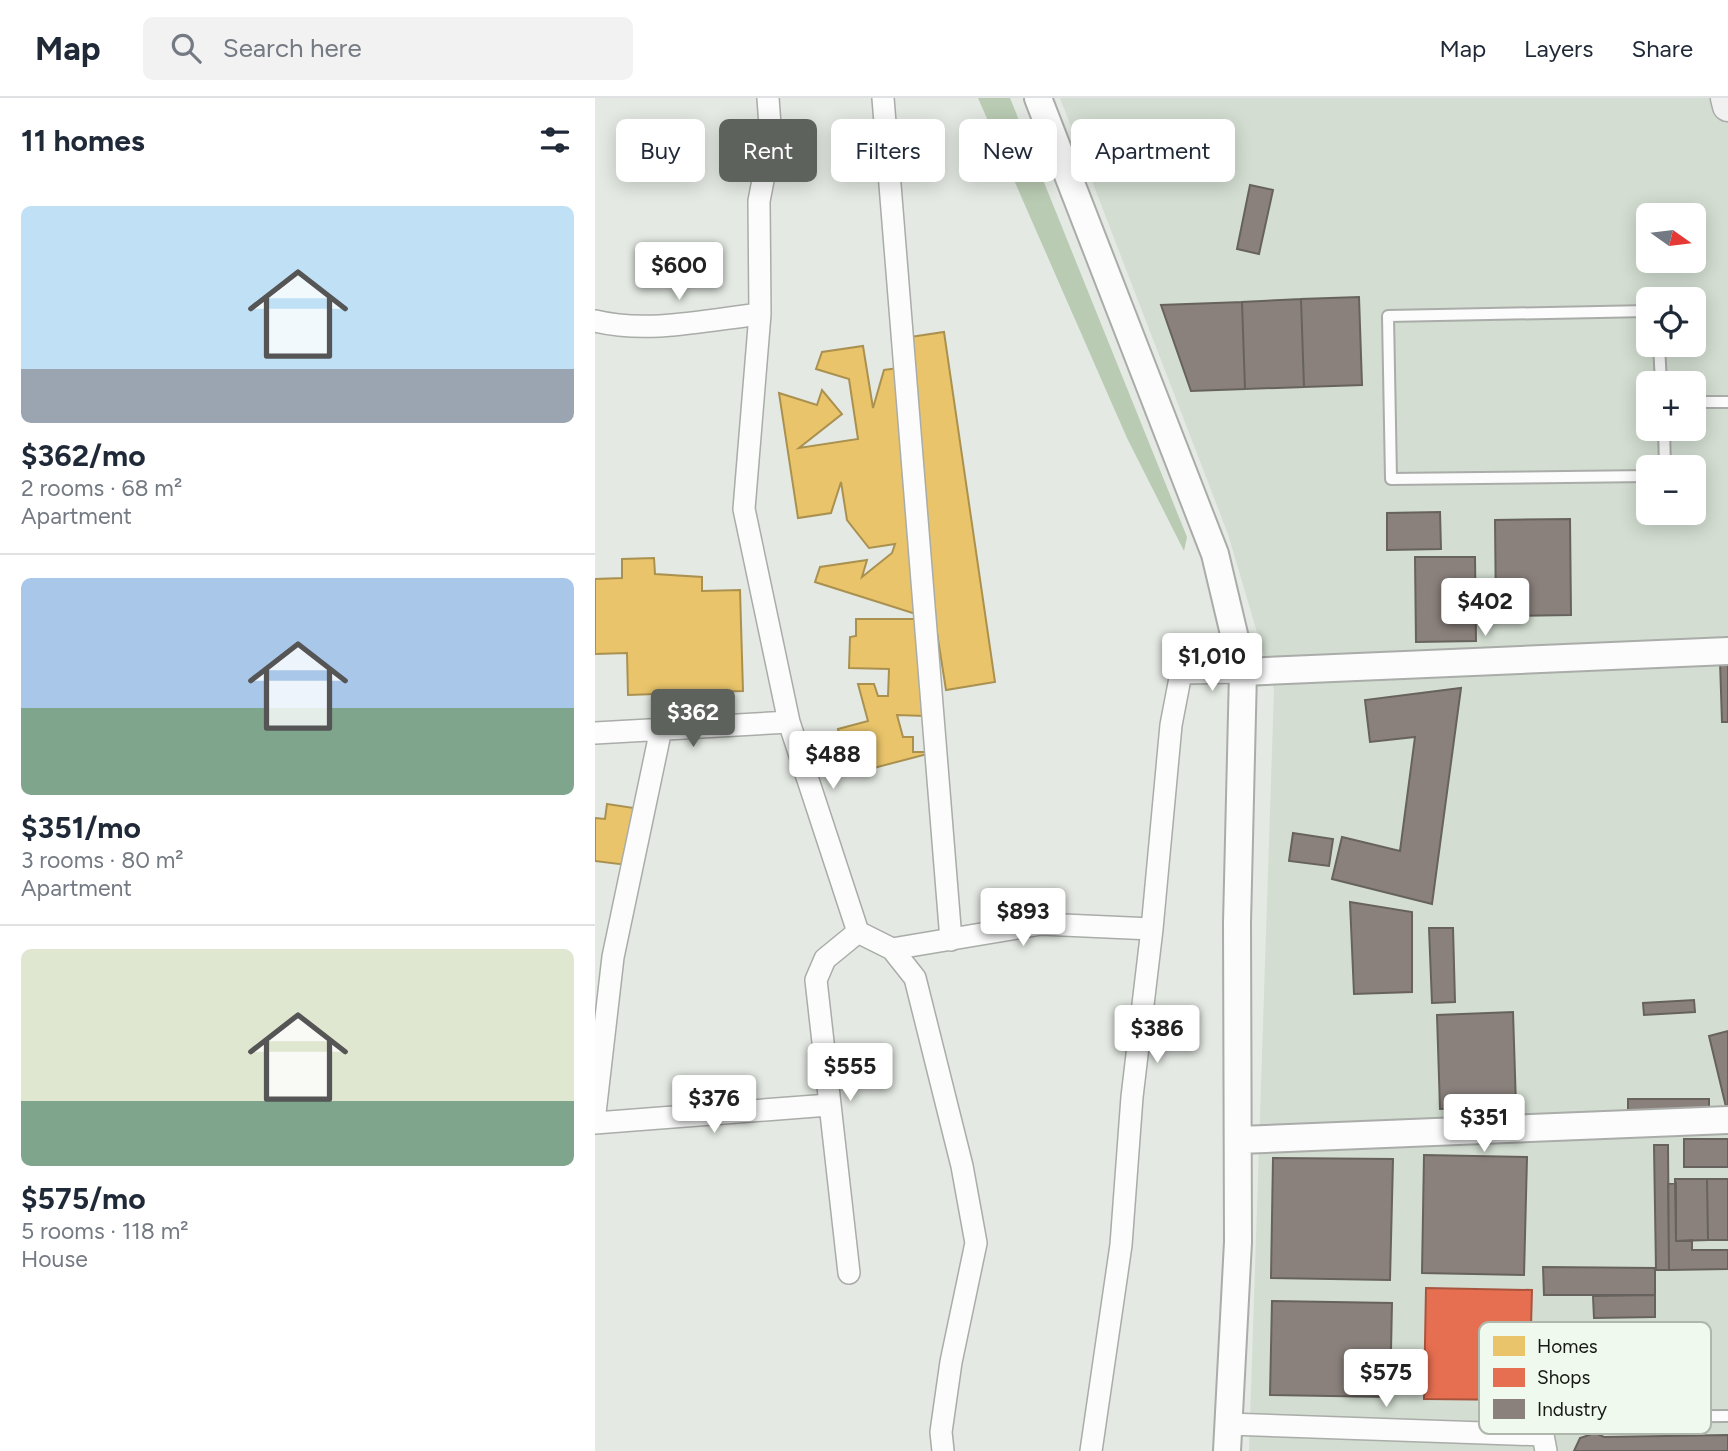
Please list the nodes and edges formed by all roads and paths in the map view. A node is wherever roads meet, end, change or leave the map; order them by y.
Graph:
1 (768, 98) edge
2 (883, 98) edge
3 (1038, 98) edge
4 (1726, 98) edge
5 (1728, 106) edge
6 (1636, 311) edge
7 (760, 314) junction
8 (595, 321) edge
9 (1706, 402) edge
10 (1728, 402) edge
11 (1636, 476) edge
12 (1728, 651) edge
13 (1243, 672) junction
14 (789, 722) junction
15 (661, 729) junction
16 (595, 733) edge
17 (1152, 929) junction
18 (858, 932) junction
19 (951, 940) junction
20 (892, 949) junction
21 (604, 957) edge
22 (829, 1105) junction
23 (595, 1113) edge
24 (1728, 1120) edge
25 (595, 1123) edge
26 (1239, 1140) junction
27 (849, 1273) dead end
28 (1228, 1424) junction
29 (1545, 1443) edge
30 (943, 1451) edge
31 (1091, 1451) edge
32 (1227, 1451) edge

1 - 7 street
2 - 19 street
3 - 13 street
4 - 5 main road
6 - 11 lane
7 - 8 street
7 - 14 street
9 - 10 lane
12 - 13 street
13 - 17 street
13 - 26 street
14 - 15 street
14 - 18 street
15 - 16 street
15 - 21 street
17 - 19 street
17 - 31 street
18 - 20 street
18 - 22 street
19 - 20 street
20 - 30 street
21 - 23 street
22 - 25 street
22 - 27 street
24 - 26 street
26 - 28 street
28 - 29 street
28 - 32 street

